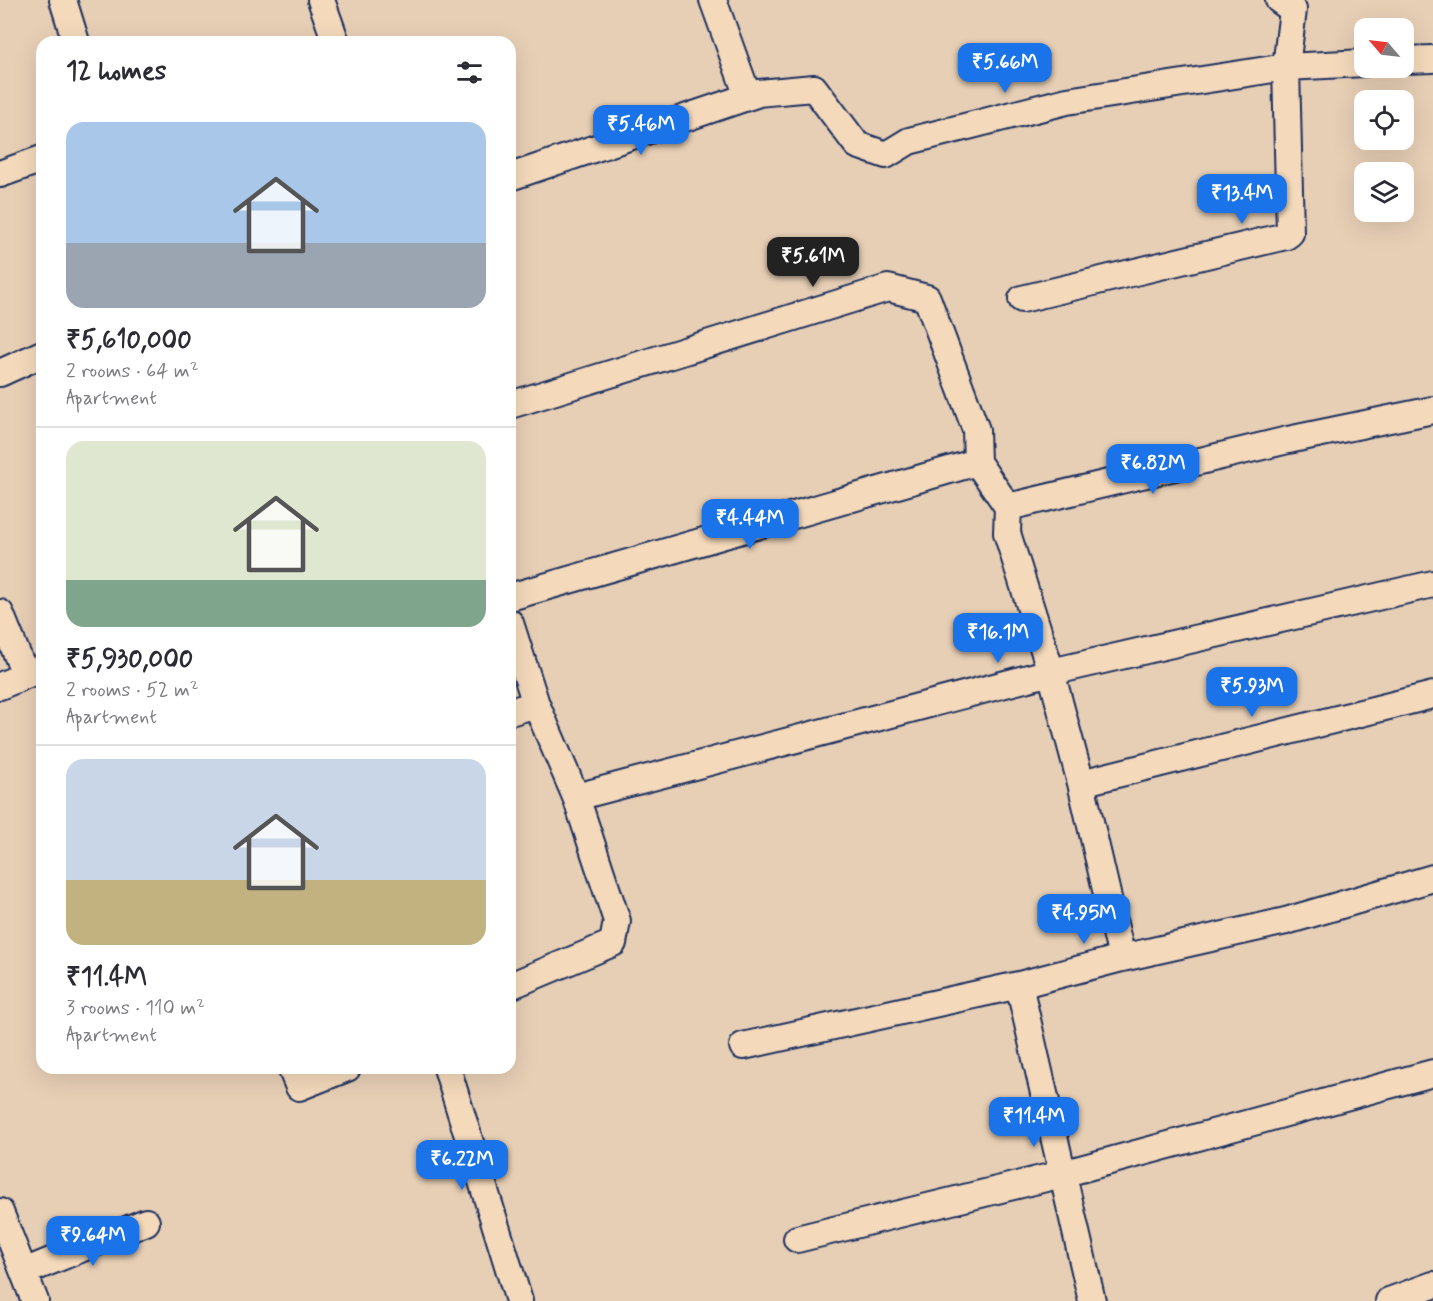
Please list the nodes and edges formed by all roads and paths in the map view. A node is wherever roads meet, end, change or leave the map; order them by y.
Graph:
1 (63, 0) edge
2 (321, 0) edge
3 (713, 0) edge
4 (1290, 3) edge
5 (74, 36) edge
6 (334, 36) edge
7 (1433, 59) edge
8 (1414, 60) edge
9 (1354, 64) edge
10 (1286, 68) junction
11 (759, 93) junction
12 (36, 161) edge
13 (0, 174) edge
14 (516, 175) edge
15 (1022, 298) dead end
16 (36, 357) edge
17 (0, 373) edge
18 (516, 403) edge
19 (1433, 410) edge
20 (977, 462) junction
21 (1008, 507) junction
22 (1433, 584) edge
23 (516, 595) edge
24 (0, 613) edge
25 (516, 642) edge
26 (33, 671) edge
27 (1051, 672) junction
28 (0, 686) edge
29 (1433, 695) edge
30 (536, 704) junction
31 (516, 710) edge
32 (1081, 783) junction
33 (576, 796) junction
34 (1433, 878) edge
35 (1122, 958) junction
36 (516, 984) edge
37 (1019, 985) junction
38 (742, 1046) dead end
39 (1433, 1072) edge
40 (294, 1074) edge
41 (331, 1074) edge
42 (449, 1074) edge
43 (1062, 1174) junction
44 (0, 1212) edge
45 (146, 1222) dead end
46 (797, 1239) dead end
47 (24, 1272) junction
48 (1433, 1285) edge
49 (35, 1301) edge
50 (519, 1301) edge
51 (1092, 1301) edge
52 (1389, 1301) edge

1 - 5 street
2 - 6 street
3 - 11 street
4 - 10 street
7 - 8 street
9 - 10 street
10 - 11 street
10 - 15 street
11 - 14 street
12 - 13 street
16 - 17 street
18 - 20 street
19 - 21 street
20 - 21 street
20 - 23 street
21 - 27 street
22 - 27 street
24 - 26 street
25 - 30 street
26 - 28 street
27 - 32 street
27 - 33 street
29 - 32 street
30 - 31 street
30 - 33 street
32 - 35 street
33 - 36 street
34 - 35 street
35 - 37 street
37 - 38 street
37 - 43 street
39 - 43 street
40 - 41 street
42 - 50 street
43 - 46 street
43 - 51 street
44 - 47 street
45 - 47 street
47 - 49 street
48 - 52 street

